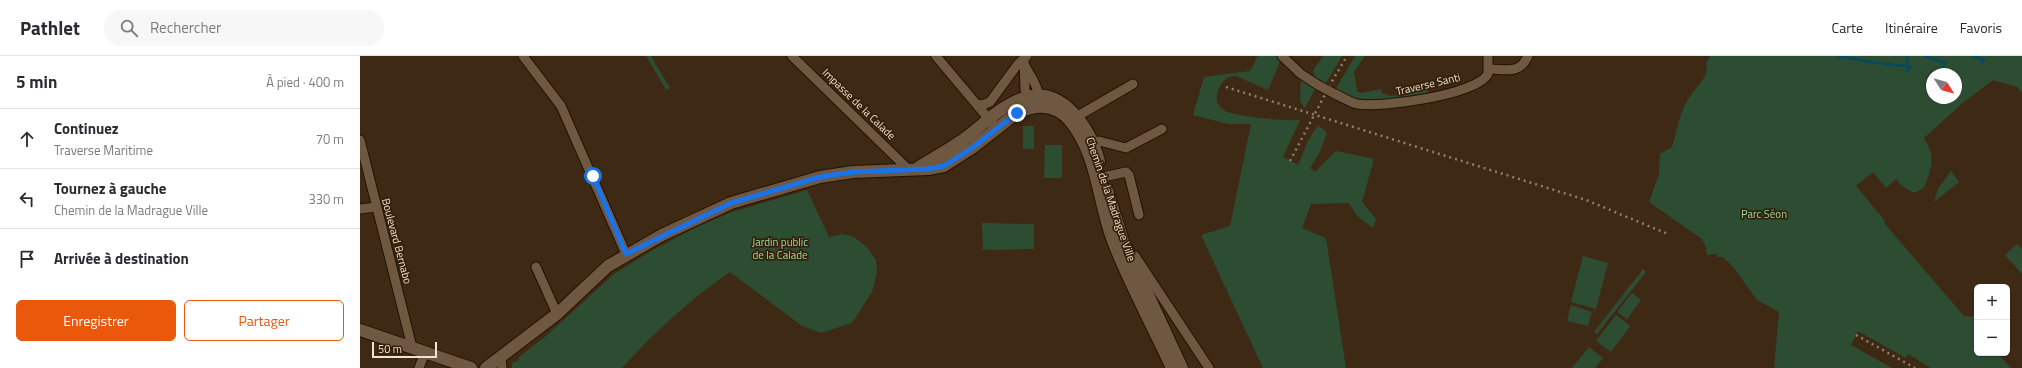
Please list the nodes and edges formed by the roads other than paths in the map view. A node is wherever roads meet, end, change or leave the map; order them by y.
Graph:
1 (523, 56) edge
2 (792, 56) edge
3 (936, 56) edge
4 (1282, 56) edge
5 (1488, 56) edge
6 (1528, 56) edge
7 (1025, 59) edge
8 (1488, 69) junction
9 (1133, 84) dead end
10 (1033, 100) junction
11 (978, 104) junction
12 (989, 117) junction
13 (1073, 118) junction
14 (996, 128) junction
15 (1162, 129) dead end
16 (360, 140) edge
17 (1090, 145) junction
18 (912, 169) junction
19 (1103, 177) junction
20 (376, 207) junction
21 (360, 209) edge
22 (1138, 216) dead end
23 (1123, 253) junction
24 (626, 254) junction
25 (536, 267) dead end
26 (1167, 305) junction
27 (1154, 309) junction
28 (557, 314) junction
29 (360, 330) edge
30 (1162, 346) junction
31 (412, 347) junction
32 (425, 352) junction
33 (502, 362) edge
34 (1207, 367) edge
35 (419, 368) edge
36 (469, 368) edge
37 (486, 368) edge
38 (1172, 368) edge
39 (1176, 368) edge
40 (1182, 368) edge

1 - 24 street
2 - 18 street, Impasse de la Calade
3 - 11 street
4 - 8 street, Traverse Santi, bridge
5 - 8 street
6 - 8 street
7 - 10 street
7 - 11 street
9 - 13 street
10 - 12 street
10 - 13 street, Chemin de la Madrague Ville
10 - 14 street
11 - 12 street
12 - 14 street
12 - 18 street
13 - 17 street, Chemin de la Madrague Ville
14 - 18 street
15 - 17 street
16 - 20 street, Boulevard Bernabo
17 - 19 street, Chemin de la Madrague Ville
17 - 23 street, Chemin de la Madrague Ville
18 - 24 street
19 - 22 street
19 - 23 street, Chemin de la Madrague Ville
20 - 21 street
20 - 31 street, Boulevard Bernabo
23 - 26 street
23 - 27 street, Chemin de la Madrague Ville
23 - 30 street, Chemin de la Madrague Ville
24 - 28 street
25 - 28 street
26 - 27 street
26 - 34 street
27 - 30 street
27 - 40 street, Chemin de la Madrague Ville
28 - 33 street
29 - 31 street
30 - 38 street, Chemin de la Madrague Ville
30 - 39 street
31 - 32 street
32 - 35 street
32 - 36 street
33 - 37 street

